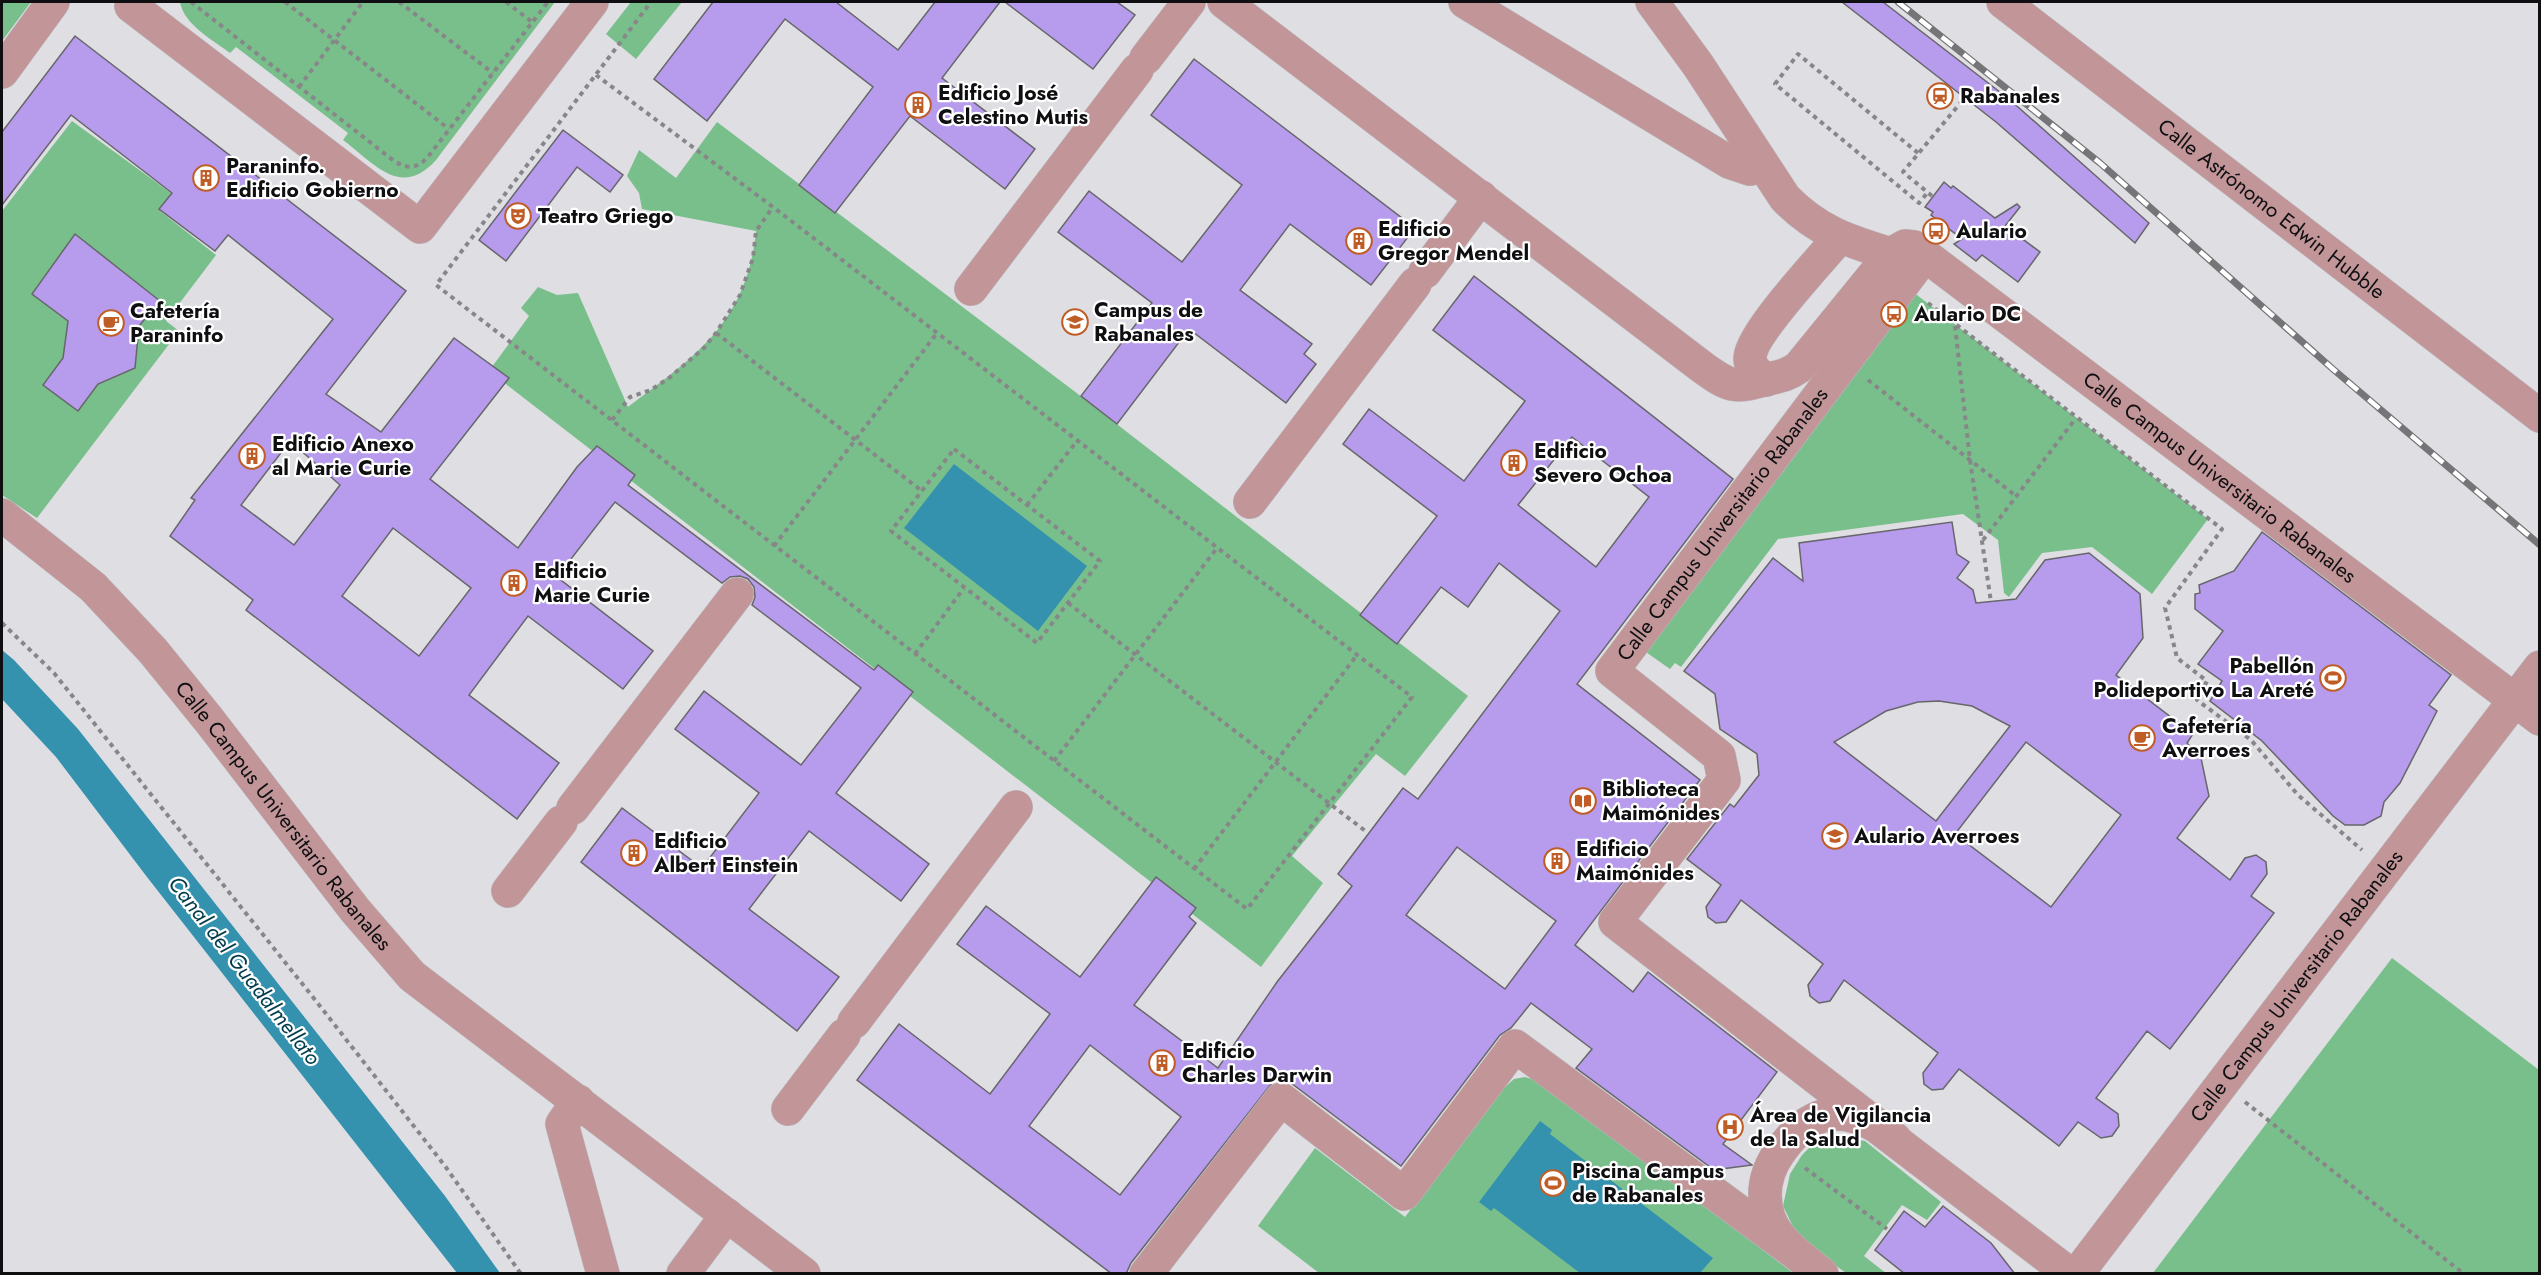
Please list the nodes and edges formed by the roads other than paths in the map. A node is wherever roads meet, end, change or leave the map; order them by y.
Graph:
1 (53, 2) edge
2 (592, 2) edge
3 (1189, 2) edge
4 (1224, 2) edge
5 (1465, 2) edge
6 (1652, 2) edge
7 (2003, 2) edge
8 (130, 3) edge
9 (2, 72) edge
10 (1757, 158) junction
11 (1481, 197) junction
12 (1839, 238) junction
13 (1891, 254) junction
14 (1925, 255) junction
15 (971, 289) dead end
16 (1766, 380) junction
17 (2540, 416) edge
18 (1250, 502) dead end
19 (2, 515) edge
20 (737, 594) dead end
21 (2540, 667) edge
22 (2528, 709) edge
23 (1016, 807) dead end
24 (508, 891) dead end
25 (578, 1101) junction
26 (788, 1109) dead end
27 (1894, 1139) junction
28 (727, 1215) junction
29 (1812, 1266) edge
30 (603, 1274) edge
31 (683, 1274) edge
32 (804, 1274) edge
33 (1146, 1274) edge
34 (2070, 1274) edge
35 (2077, 1274) edge

1 - 9 street
2 - 8 street
3 - 15 street
4 - 11 street, Calle Campus Universitario Rabanales
5 - 10 street
6 - 10 street, Calle Campus Universitario Rabanales
7 - 17 street, Calle Astrónomo Edwin Hubble
10 - 12 street, Calle Campus Universitario Rabanales
11 - 16 street, Calle Campus Universitario Rabanales
11 - 18 street
12 - 13 street, Calle Campus Universitario Rabanales
12 - 16 street
13 - 14 street, Calle Campus Universitario Rabanales
13 - 16 street, Calle Campus Universitario Rabanales
14 - 22 street, Calle Campus Universitario Rabanales
14 - 27 street, Calle Campus Universitario Rabanales
19 - 25 street, Calle Campus Universitario Rabanales
20 - 24 street
21 - 22 street
22 - 35 street, Calle Campus Universitario Rabanales
23 - 26 street
25 - 28 street, Calle Campus Universitario Rabanales
25 - 30 street
27 - 29 street, Calle Campus Universitario Rabanales
27 - 34 street, Calle Campus Universitario Rabanales
28 - 31 street
28 - 32 street, Calle Campus Universitario Rabanales
29 - 33 street, Calle Campus Universitario Rabanales

